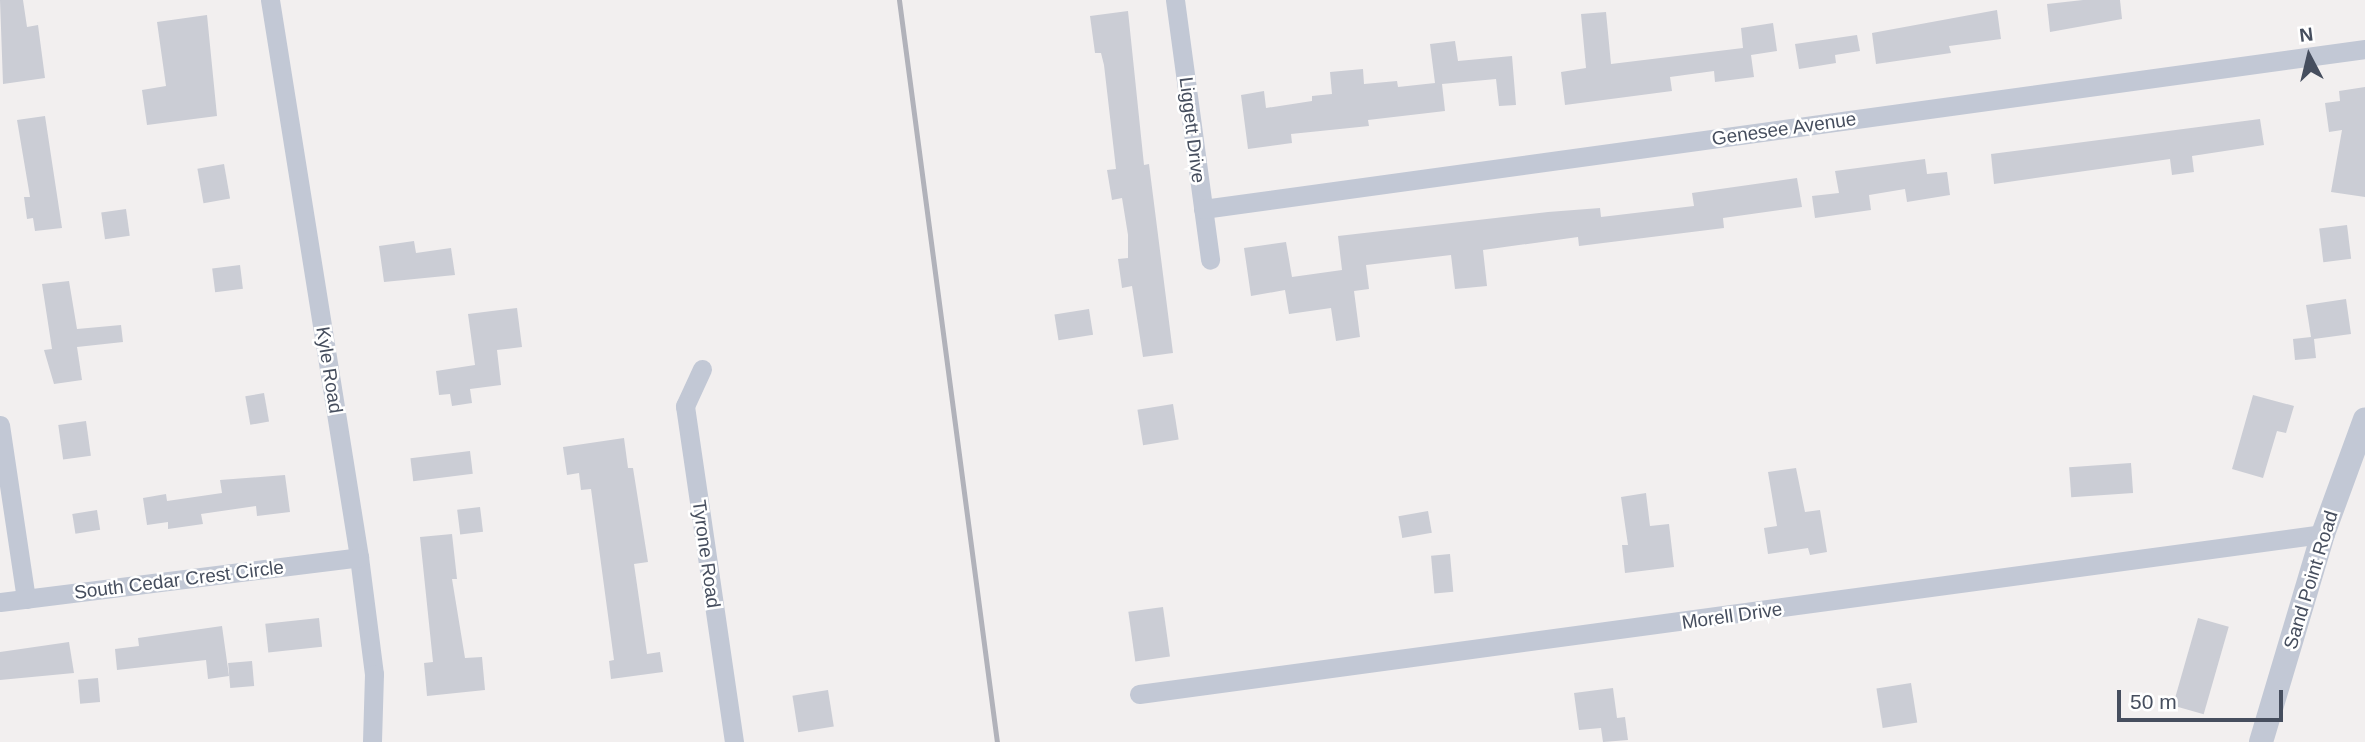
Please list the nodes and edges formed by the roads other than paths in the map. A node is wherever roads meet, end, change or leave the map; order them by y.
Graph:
1 (270, 0) edge
2 (1175, 0) edge
3 (2365, 49) edge
4 (1203, 209) junction
5 (1210, 260) dead end
6 (702, 369) dead end
7 (2365, 418) edge
8 (0, 425) edge
9 (2323, 534) junction
10 (359, 557) junction
11 (26, 599) junction
12 (0, 602) edge
13 (1139, 694) dead end
14 (372, 742) edge
15 (734, 742) edge
16 (2261, 742) edge

1 - 10 street, Kyle Road
2 - 4 street, Liggett Drive
3 - 4 street, Genesee Avenue
4 - 5 street, Liggett Drive
6 - 15 street, Tyrone Road
7 - 9 street, Sand Point Road
8 - 11 street
9 - 13 street, Morell Drive
9 - 16 street, Sand Point Road
10 - 11 street, South Cedar Crest Circle
10 - 14 street, Kyle Road
11 - 12 street, South Cedar Crest Circle

